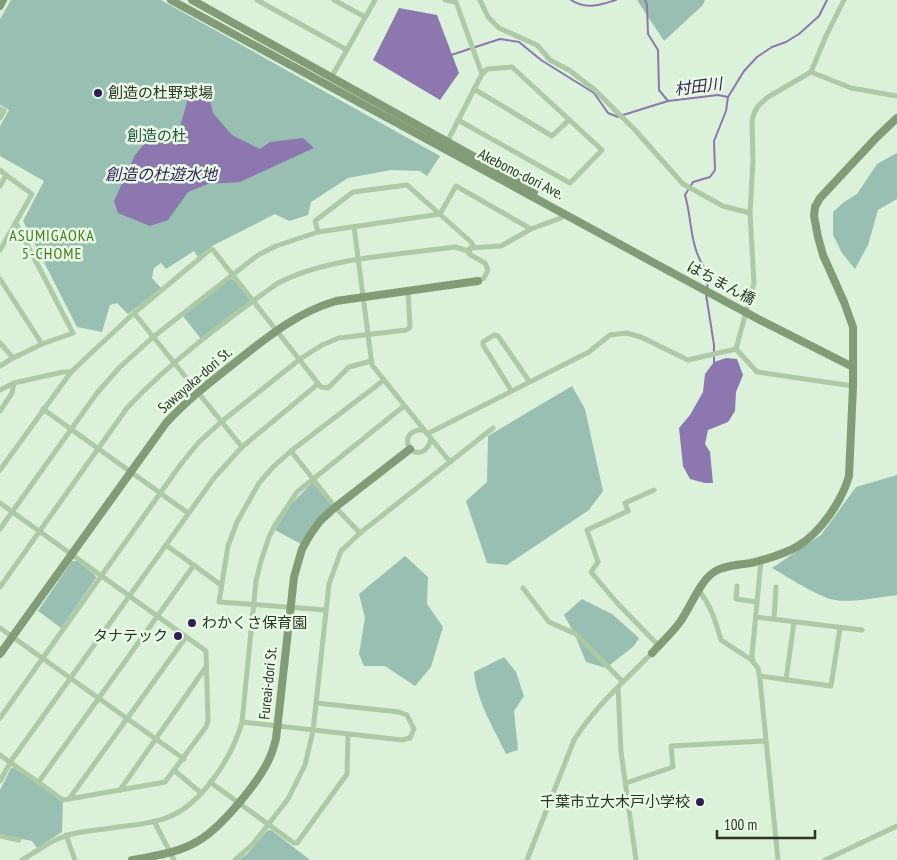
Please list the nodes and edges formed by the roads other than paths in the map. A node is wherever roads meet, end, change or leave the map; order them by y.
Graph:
1 (3, 0) edge
2 (171, 0) edge
3 (192, 0) edge
4 (257, 0) edge
5 (334, 0) edge
6 (375, 0) edge
7 (445, 0) edge
8 (478, 0) edge
9 (844, 0) edge
10 (0, 6) edge
11 (365, 17) junction
12 (347, 50) junction
13 (811, 72) junction
14 (482, 74) junction
15 (332, 78) junction
16 (474, 89) junction
17 (897, 96) edge
18 (0, 109) edge
19 (0, 118) edge
20 (897, 118) edge
21 (458, 120) junction
22 (569, 120) junction
23 (445, 145) junction
24 (0, 170) edge
25 (6, 175) junction
26 (0, 186) edge
27 (564, 212) junction
28 (750, 213) junction
29 (440, 214) junction
30 (16, 222) junction
31 (354, 227) junction
32 (531, 229) junction
33 (318, 232) junction
34 (474, 247) junction
35 (0, 250) edge
36 (468, 251) junction
37 (358, 260) junction
38 (669, 271) joint
39 (232, 274) junction
40 (0, 279) edge
41 (478, 281) joint
42 (408, 290) junction
43 (364, 297) junction
44 (254, 301) junction
45 (134, 313) junction
46 (277, 329) junction
47 (368, 334) junction
48 (153, 337) junction
49 (0, 343) edge
50 (42, 344) junction
51 (736, 349) junction
52 (13, 358) junction
53 (300, 359) junction
54 (371, 361) junction
55 (174, 363) junction
56 (0, 366) edge
57 (853, 367) junction
58 (71, 372) junction
59 (384, 380) junction
60 (529, 381) junction
61 (14, 383) junction
62 (318, 384) junction
63 (853, 386) junction
64 (0, 390) edge
65 (511, 390) junction
66 (198, 392) junction
67 (404, 406) junction
68 (43, 409) junction
69 (0, 411) edge
70 (221, 422) junction
71 (493, 428) dead end
72 (71, 429) junction
73 (427, 434) junction
74 (242, 447) junction
75 (99, 449) junction
76 (410, 449) junction
77 (292, 450) junction
78 (450, 462) junction
79 (0, 470) edge
80 (130, 471) junction
81 (313, 478) junction
82 (654, 490) dead end
83 (160, 493) junction
84 (0, 503) edge
85 (335, 507) junction
86 (12, 512) junction
87 (188, 513) junction
88 (0, 529) edge
89 (40, 532) junction
90 (360, 533) junction
91 (166, 545) junction
92 (71, 554) junction
93 (761, 560) junction
94 (194, 565) junction
95 (102, 576) junction
96 (221, 585) junction
97 (737, 586) dead end
98 (0, 587) edge
99 (776, 587) dead end
100 (523, 588) dead end
101 (699, 591) junction
102 (130, 596) junction
103 (757, 602) junction
104 (254, 605) junction
105 (290, 608) junction
106 (326, 610) junction
107 (158, 616) junction
108 (756, 617) junction
109 (774, 619) junction
110 (794, 622) junction
111 (0, 628) edge
112 (840, 628) junction
113 (862, 630) dead end
114 (12, 637) junction
115 (186, 637) junction
116 (659, 646) junction
117 (652, 653) joint
118 (0, 654) edge
119 (42, 658) junction
120 (753, 661) junction
121 (206, 666) junction
122 (760, 676) junction
123 (71, 678) junction
124 (786, 680) junction
125 (623, 682) junction
126 (618, 687) junction
127 (99, 698) junction
128 (316, 703) junction
129 (0, 718) edge
130 (127, 719) junction
131 (242, 722) junction
132 (278, 726) junction
133 (313, 731) junction
134 (348, 734) junction
135 (156, 739) junction
136 (765, 742) junction
137 (0, 755) edge
138 (184, 758) junction
139 (10, 763) junction
140 (175, 771) junction
141 (0, 781) edge
142 (210, 782) junction
143 (38, 783) junction
144 (626, 783) junction
145 (120, 790) junction
146 (201, 793) junction
147 (69, 799) junction
148 (238, 802) junction
149 (154, 821) junction
150 (267, 825) junction
151 (897, 826) edge
152 (0, 836) edge
153 (66, 836) junction
154 (19, 840) dead end
155 (172, 856) edge
156 (22, 860) edge
157 (75, 860) edge
158 (132, 860) edge
159 (235, 860) edge
160 (527, 860) edge
161 (636, 860) edge
162 (778, 860) edge
163 (825, 860) edge

1 - 10 street
2 - 23 street, Akebono-dori Ave.
3 - 15 street, Akebono-dori Ave.
4 - 12 street
5 - 11 street
6 - 11 street
7 - 14 street
8 - 28 street
9 - 13 street
11 - 12 street
12 - 15 street
13 - 17 street
13 - 28 street
14 - 16 street
14 - 22 street
15 - 23 street, Akebono-dori Ave.
16 - 21 street
16 - 22 street
18 - 19 street
20 - 57 street
21 - 22 street
21 - 23 street
23 - 27 street, Akebono-dori Ave.
24 - 25 street
25 - 26 street
25 - 30 street
27 - 32 street
27 - 38 street, Akebono-dori Ave.
28 - 51 street
29 - 31 street
29 - 32 street
29 - 33 street
29 - 34 street
30 - 35 street
30 - 50 street
31 - 33 street
31 - 37 street
32 - 34 street
33 - 39 street
34 - 36 street
36 - 37 street
36 - 41 street
37 - 43 street
37 - 44 street
38 - 57 street, はちまん橋, bridge
39 - 44 street
39 - 45 street
39 - 48 street
40 - 50 street
41 - 42 street, Sawayaka-dori St.
42 - 43 street, Sawayaka-dori St.
42 - 47 street
43 - 46 street, Sawayaka-dori St.
43 - 47 street
44 - 46 street
44 - 55 street
45 - 48 street
45 - 58 street
46 - 53 street
46 - 66 street, Sawayaka-dori St.
47 - 53 street
47 - 54 street
48 - 55 street
48 - 72 street
49 - 52 street
50 - 52 street
51 - 60 street
51 - 63 street
52 - 56 street
53 - 62 street
53 - 70 street
54 - 59 street
54 - 62 street
55 - 66 street
55 - 75 street
57 - 63 street
58 - 61 street
58 - 68 street
59 - 67 street
59 - 77 street
60 - 65 street
60 - 65 street
61 - 64 street
61 - 69 street
62 - 74 street
63 - 93 street
65 - 73 street
66 - 70 street
66 - 80 street, Sawayaka-dori St.
67 - 73 street
67 - 81 street
68 - 72 street
68 - 79 street
70 - 74 street
70 - 83 street
71 - 78 street
72 - 75 street
72 - 86 street
73 - 76 street
73 - 76 street
73 - 78 street
74 - 87 street
75 - 80 street
75 - 89 street
76 - 85 street, Fureai-dori St.
77 - 81 street
77 - 96 street
78 - 90 street
80 - 83 street
80 - 92 street, Sawayaka-dori St.
81 - 85 street
81 - 104 street
82 - 116 street
83 - 87 street
83 - 95 street
84 - 86 street
85 - 90 street
85 - 105 street, Fureai-dori St.
86 - 88 street
86 - 89 street
87 - 91 street
89 - 92 street
89 - 98 street
90 - 106 street
91 - 94 street
91 - 102 street
92 - 95 street
92 - 114 street, Sawayaka-dori St.
93 - 101 street
93 - 103 street
94 - 96 street
94 - 107 street
95 - 102 street
95 - 119 street
96 - 104 street
97 - 103 street
99 - 109 street
100 - 125 street
101 - 116 street
101 - 120 street
102 - 107 street
102 - 123 street
103 - 108 street
104 - 105 street
104 - 131 street
105 - 106 street
105 - 132 street, Fureai-dori St.
106 - 128 street
107 - 115 street
107 - 127 street
108 - 109 street
108 - 120 street
109 - 110 street
110 - 112 street
110 - 124 street
111 - 114 street
112 - 113 street
112 - 124 street
114 - 118 street, Sawayaka-dori St.
114 - 119 street
115 - 121 street
115 - 130 street
116 - 117 street
117 - 125 street
119 - 123 street
119 - 129 street
120 - 122 street
121 - 135 street
121 - 138 street
122 - 124 street
122 - 136 street
123 - 127 street
123 - 139 street
125 - 126 street
126 - 144 street
126 - 160 street
127 - 130 street
127 - 143 street
128 - 133 street
128 - 134 street
130 - 135 street
130 - 147 street
131 - 132 street
131 - 142 street
132 - 133 street
132 - 148 street, Fureai-dori St.
133 - 134 street
133 - 150 street
134 - 150 street
135 - 138 street
135 - 145 street
136 - 144 street
136 - 162 street
137 - 139 street
138 - 140 street
139 - 141 street
139 - 143 street
140 - 145 street
140 - 146 street
142 - 146 street
142 - 148 street
143 - 147 street
144 - 161 street
145 - 147 street
146 - 149 street
148 - 150 street
148 - 155 street, Fureai-dori St.
149 - 153 street
149 - 155 street
150 - 159 street
151 - 163 street
152 - 154 street
153 - 156 street
153 - 157 street
155 - 158 street, Fureai-dori St.

